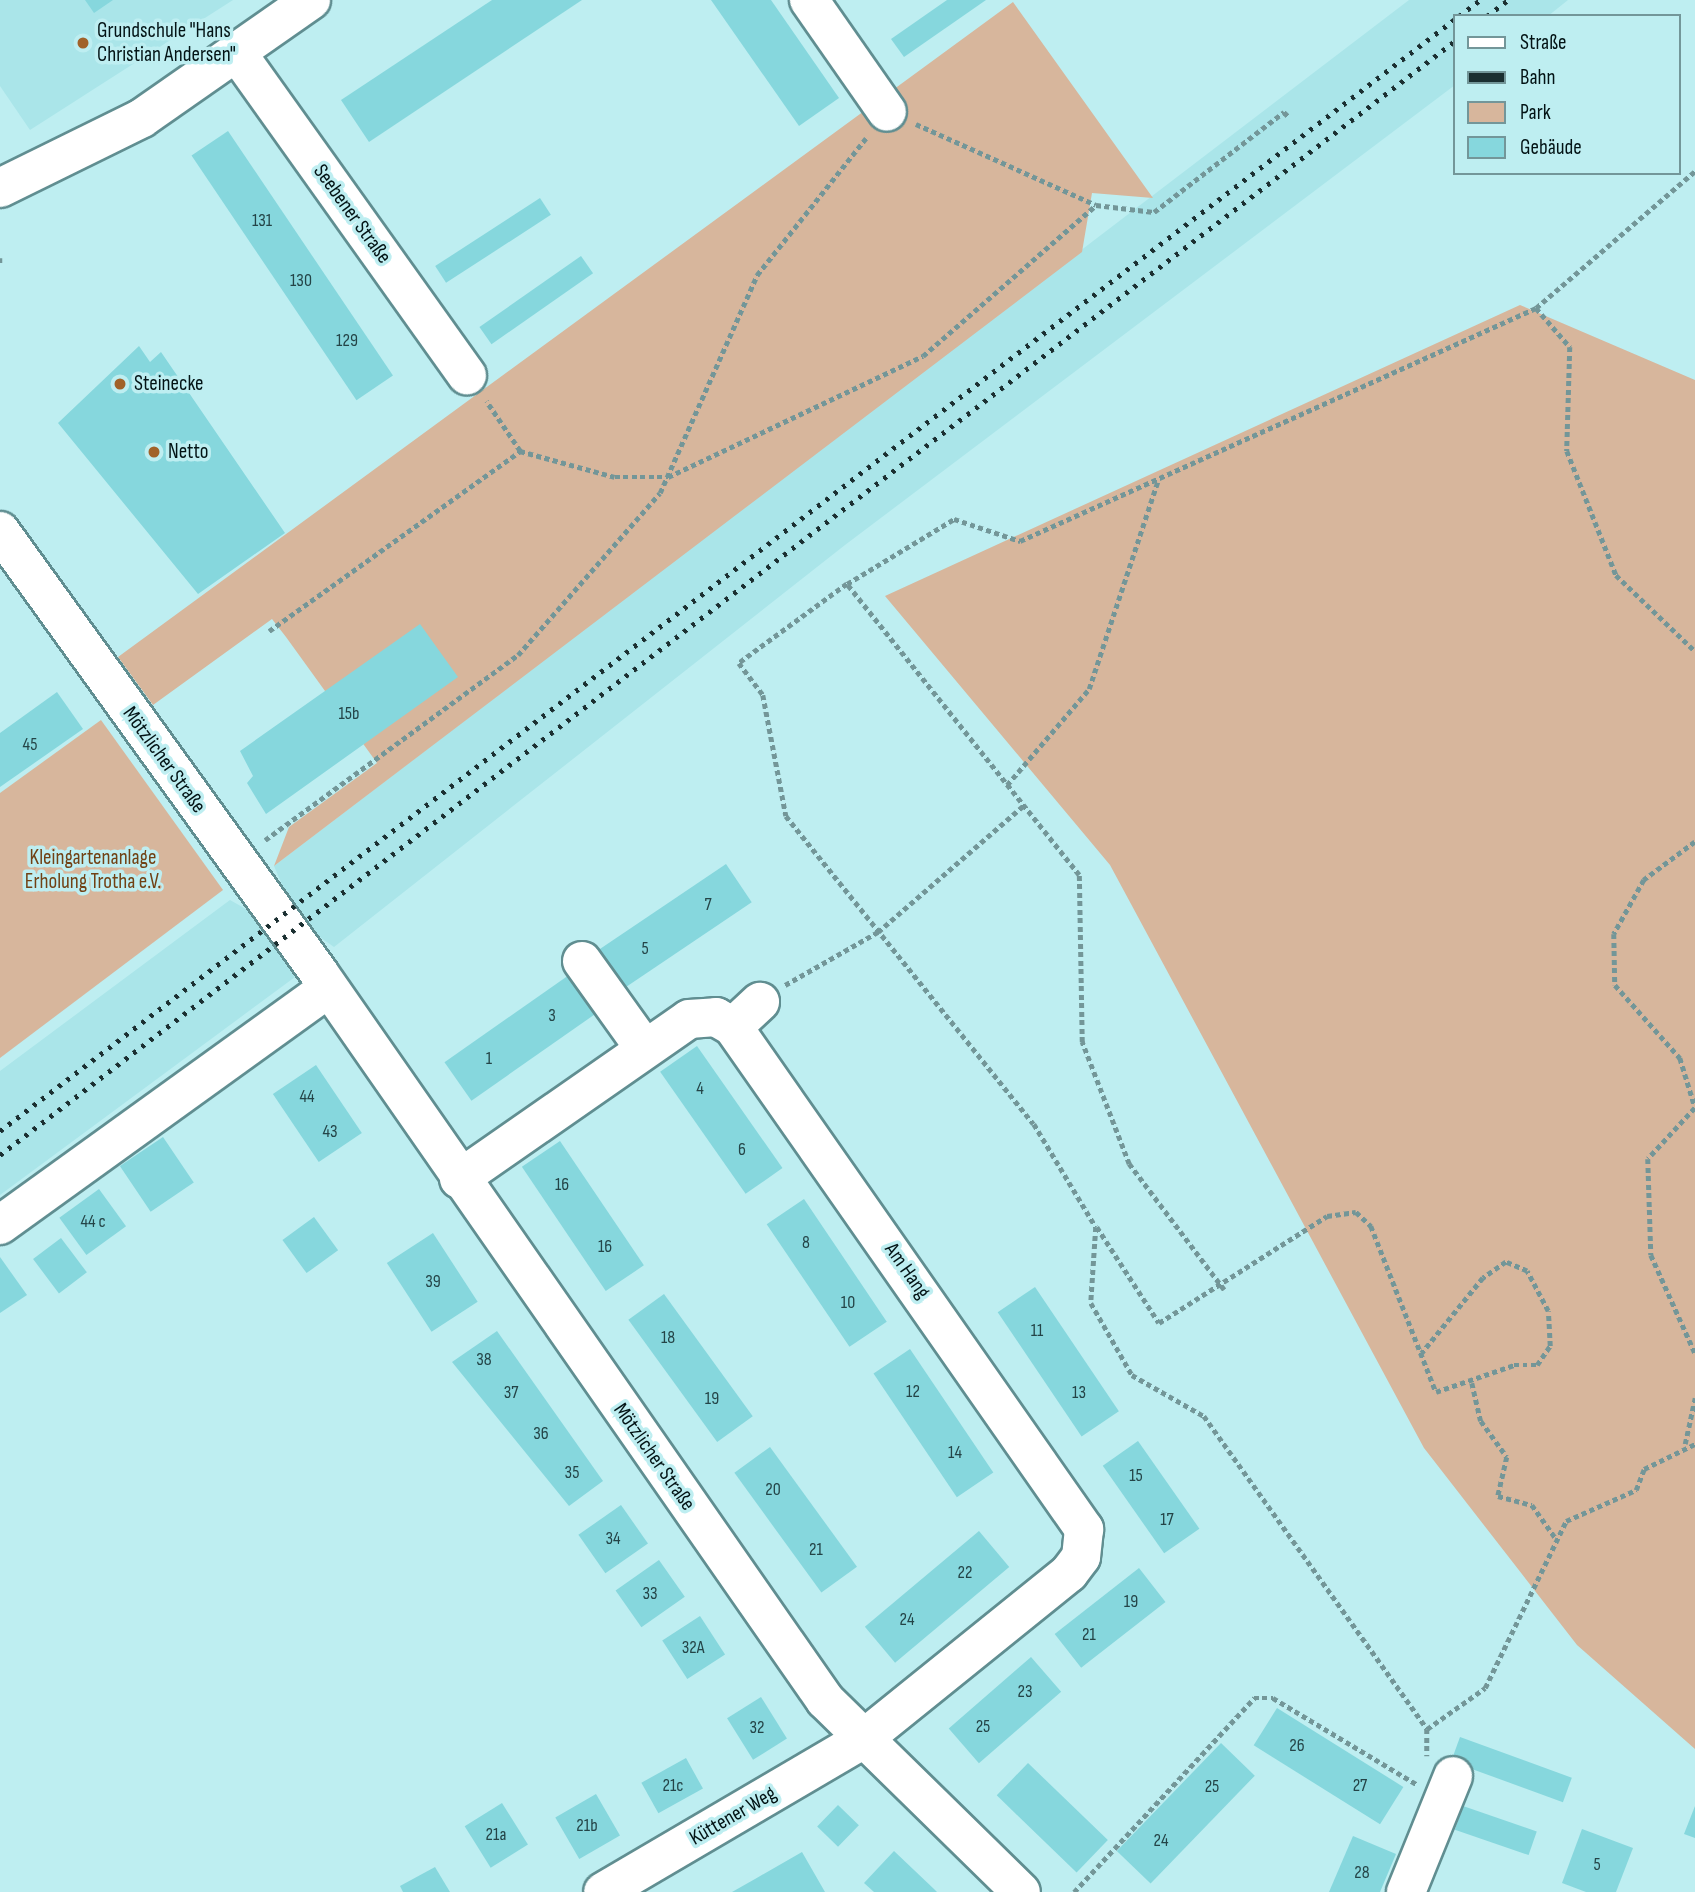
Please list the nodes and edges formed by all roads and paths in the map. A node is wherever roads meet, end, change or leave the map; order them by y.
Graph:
1 (312, 0) edge
2 (809, 0) edge
3 (237, 53) junction
4 (887, 111) junction
5 (1289, 117) dead end
6 (1695, 171) edge
7 (0, 188) edge
8 (1097, 205) junction
9 (0, 258) edge
10 (0, 265) edge
11 (1536, 308) junction
12 (467, 376) joint
13 (520, 451) junction
14 (668, 477) junction
15 (1158, 479) junction
16 (0, 531) edge
17 (847, 584) junction
18 (268, 631) dead end
19 (1695, 651) edge
20 (1007, 785) junction
21 (1024, 805) junction
22 (1695, 842) edge
23 (242, 867) junction
24 (878, 932) junction
25 (582, 961) dead end
26 (328, 988) junction
27 (746, 1014) junction
28 (645, 1049) junction
29 (1695, 1107) edge
30 (459, 1179) junction
31 (0, 1225) edge
32 (1097, 1227) junction
33 (1219, 1283) junction
34 (1224, 1290) dead end
35 (1422, 1353) junction
36 (1695, 1353) edge
37 (1472, 1383) junction
38 (1695, 1398) edge
39 (1685, 1444) junction
40 (1695, 1444) edge
41 (1557, 1540) junction
42 (1427, 1729) junction
43 (862, 1740) junction
44 (1444, 1783) junction
45 (603, 1892) edge
46 (1021, 1892) edge
47 (1074, 1892) edge
48 (1406, 1892) edge

1 - 3 street
2 - 4 street
3 - 7 street
3 - 12 street, Seebener Straße
4 - 8 path
4 - 14 path
5 - 8 path
6 - 11 path
8 - 14 path
9 - 10 path
11 - 15 path
11 - 19 path
12 - 13 path
13 - 14 path
13 - 18 path
14 - 23 path
15 - 17 path
15 - 20 path
16 - 23 street, Mötzlicher Straße
17 - 20 path
17 - 24 path
20 - 21 path
21 - 24 path
21 - 33 path
22 - 29 path
23 - 26 street, Mötzlicher Straße
24 - 27 path
24 - 32 path
25 - 28 street
26 - 30 street, Mötzlicher Straße
26 - 31 street
27 - 28 street
27 - 43 street, Am Hang
28 - 30 street
29 - 36 path
30 - 43 street, Mötzlicher Straße
32 - 33 path
32 - 42 path
33 - 34 path
33 - 35 path
35 - 37 path
35 - 37 path
37 - 41 path
38 - 39 path
39 - 40 path
39 - 41 path
41 - 42 path
42 - 44 path
43 - 45 street, Küttener Weg
43 - 46 street, Mötzlicher Straße
44 - 47 path
44 - 48 street

